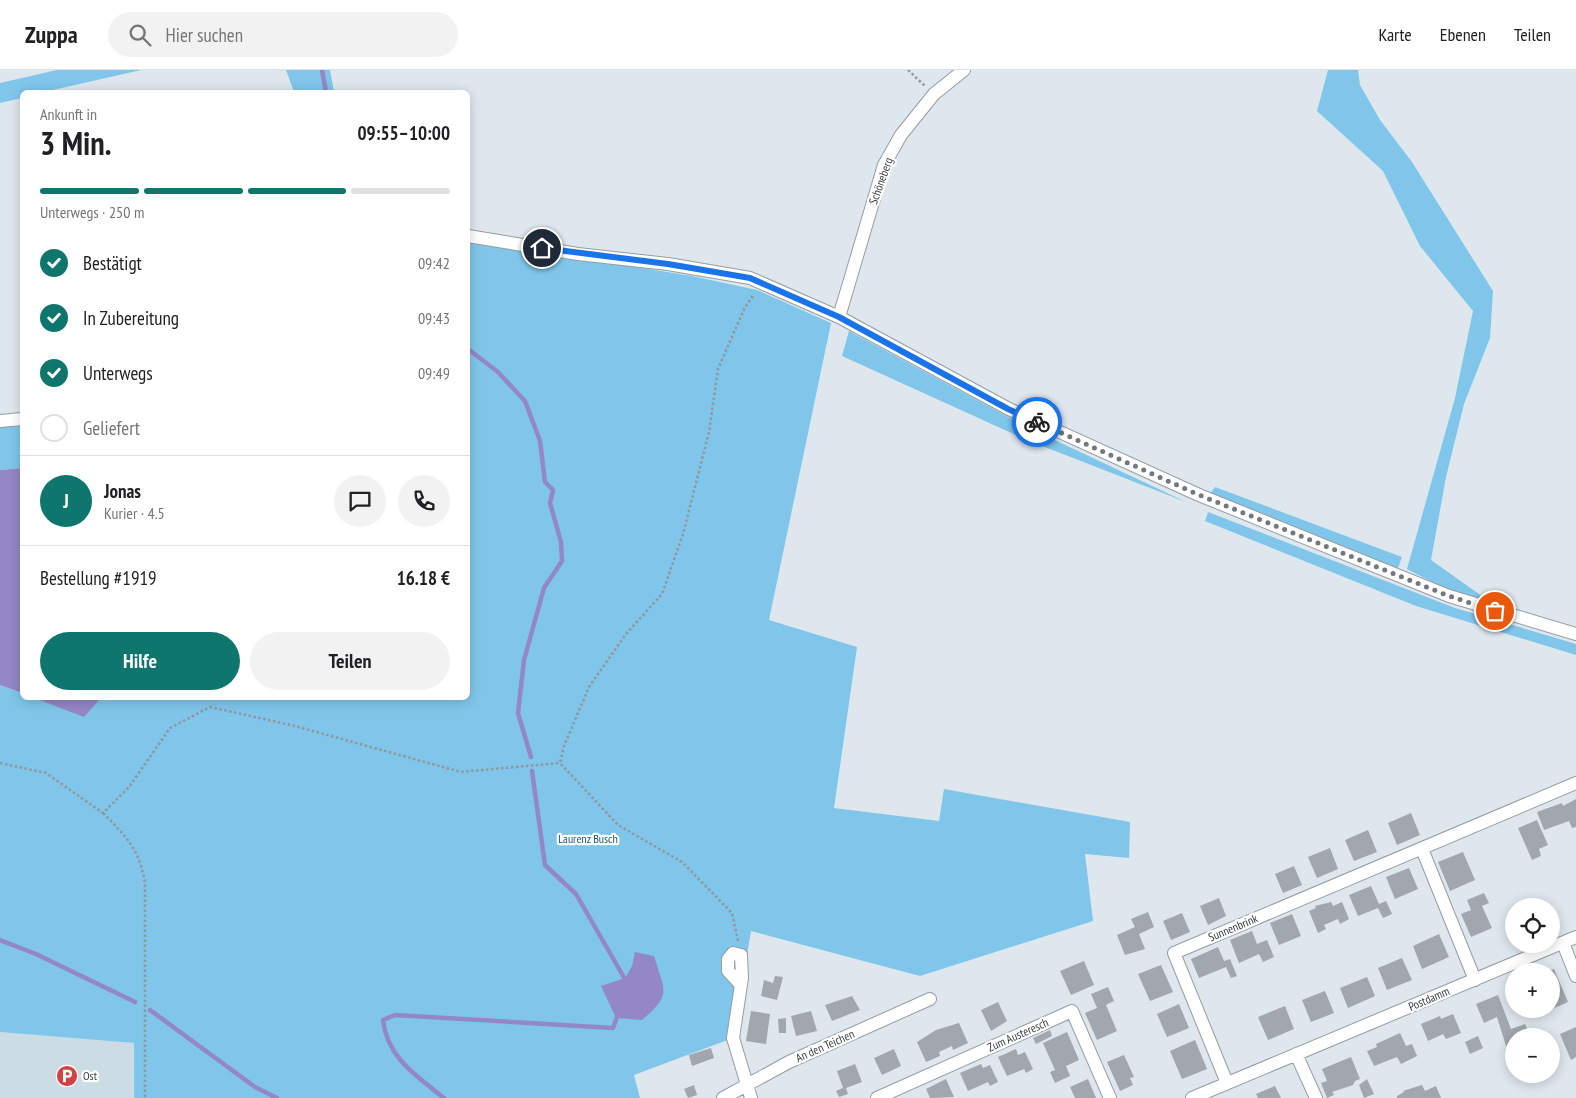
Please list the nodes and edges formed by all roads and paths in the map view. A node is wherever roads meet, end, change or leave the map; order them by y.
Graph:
1 (908, 70) edge
2 (964, 70) edge
3 (934, 94) junction
4 (470, 236) edge
5 (762, 282) junction
6 (839, 317) junction
7 (20, 419) edge
8 (0, 420) edge
9 (1576, 634) edge
10 (560, 762) junction
11 (0, 763) edge
12 (1576, 782) edge
13 (103, 813) junction
14 (1422, 849) junction
15 (1576, 937) edge
16 (1562, 943) junction
17 (741, 955) joint
18 (1576, 976) edge
19 (1475, 980) junction
20 (930, 998) dead end
21 (1296, 1054) junction
22 (1227, 1083) junction
23 (747, 1085) junction
24 (145, 1098) edge
25 (723, 1098) edge
26 (751, 1098) edge
27 (877, 1098) edge
28 (1110, 1098) edge
29 (1192, 1098) edge
30 (1316, 1098) edge

1 - 3 path
2 - 3 street, Schöneberg
3 - 6 street, Schöneberg
4 - 5 street
5 - 6 street
5 - 10 path
6 - 9 street
7 - 8 street
10 - 13 path
10 - 17 path
11 - 13 path
12 - 14 street, Sunnenbrink
13 - 24 path
14 - 19 street
14 - 22 street, Sunnenbrink
15 - 16 street, Postdamm
16 - 18 street
16 - 19 street, Postdamm
17 - 23 street
19 - 21 street, Postdamm
20 - 23 street, An den Teichen
21 - 22 street, Postdamm
21 - 30 street
22 - 29 street, Postdamm
23 - 25 street, An den Teichen
23 - 26 street
27 - 28 street, Zum Austeresch

